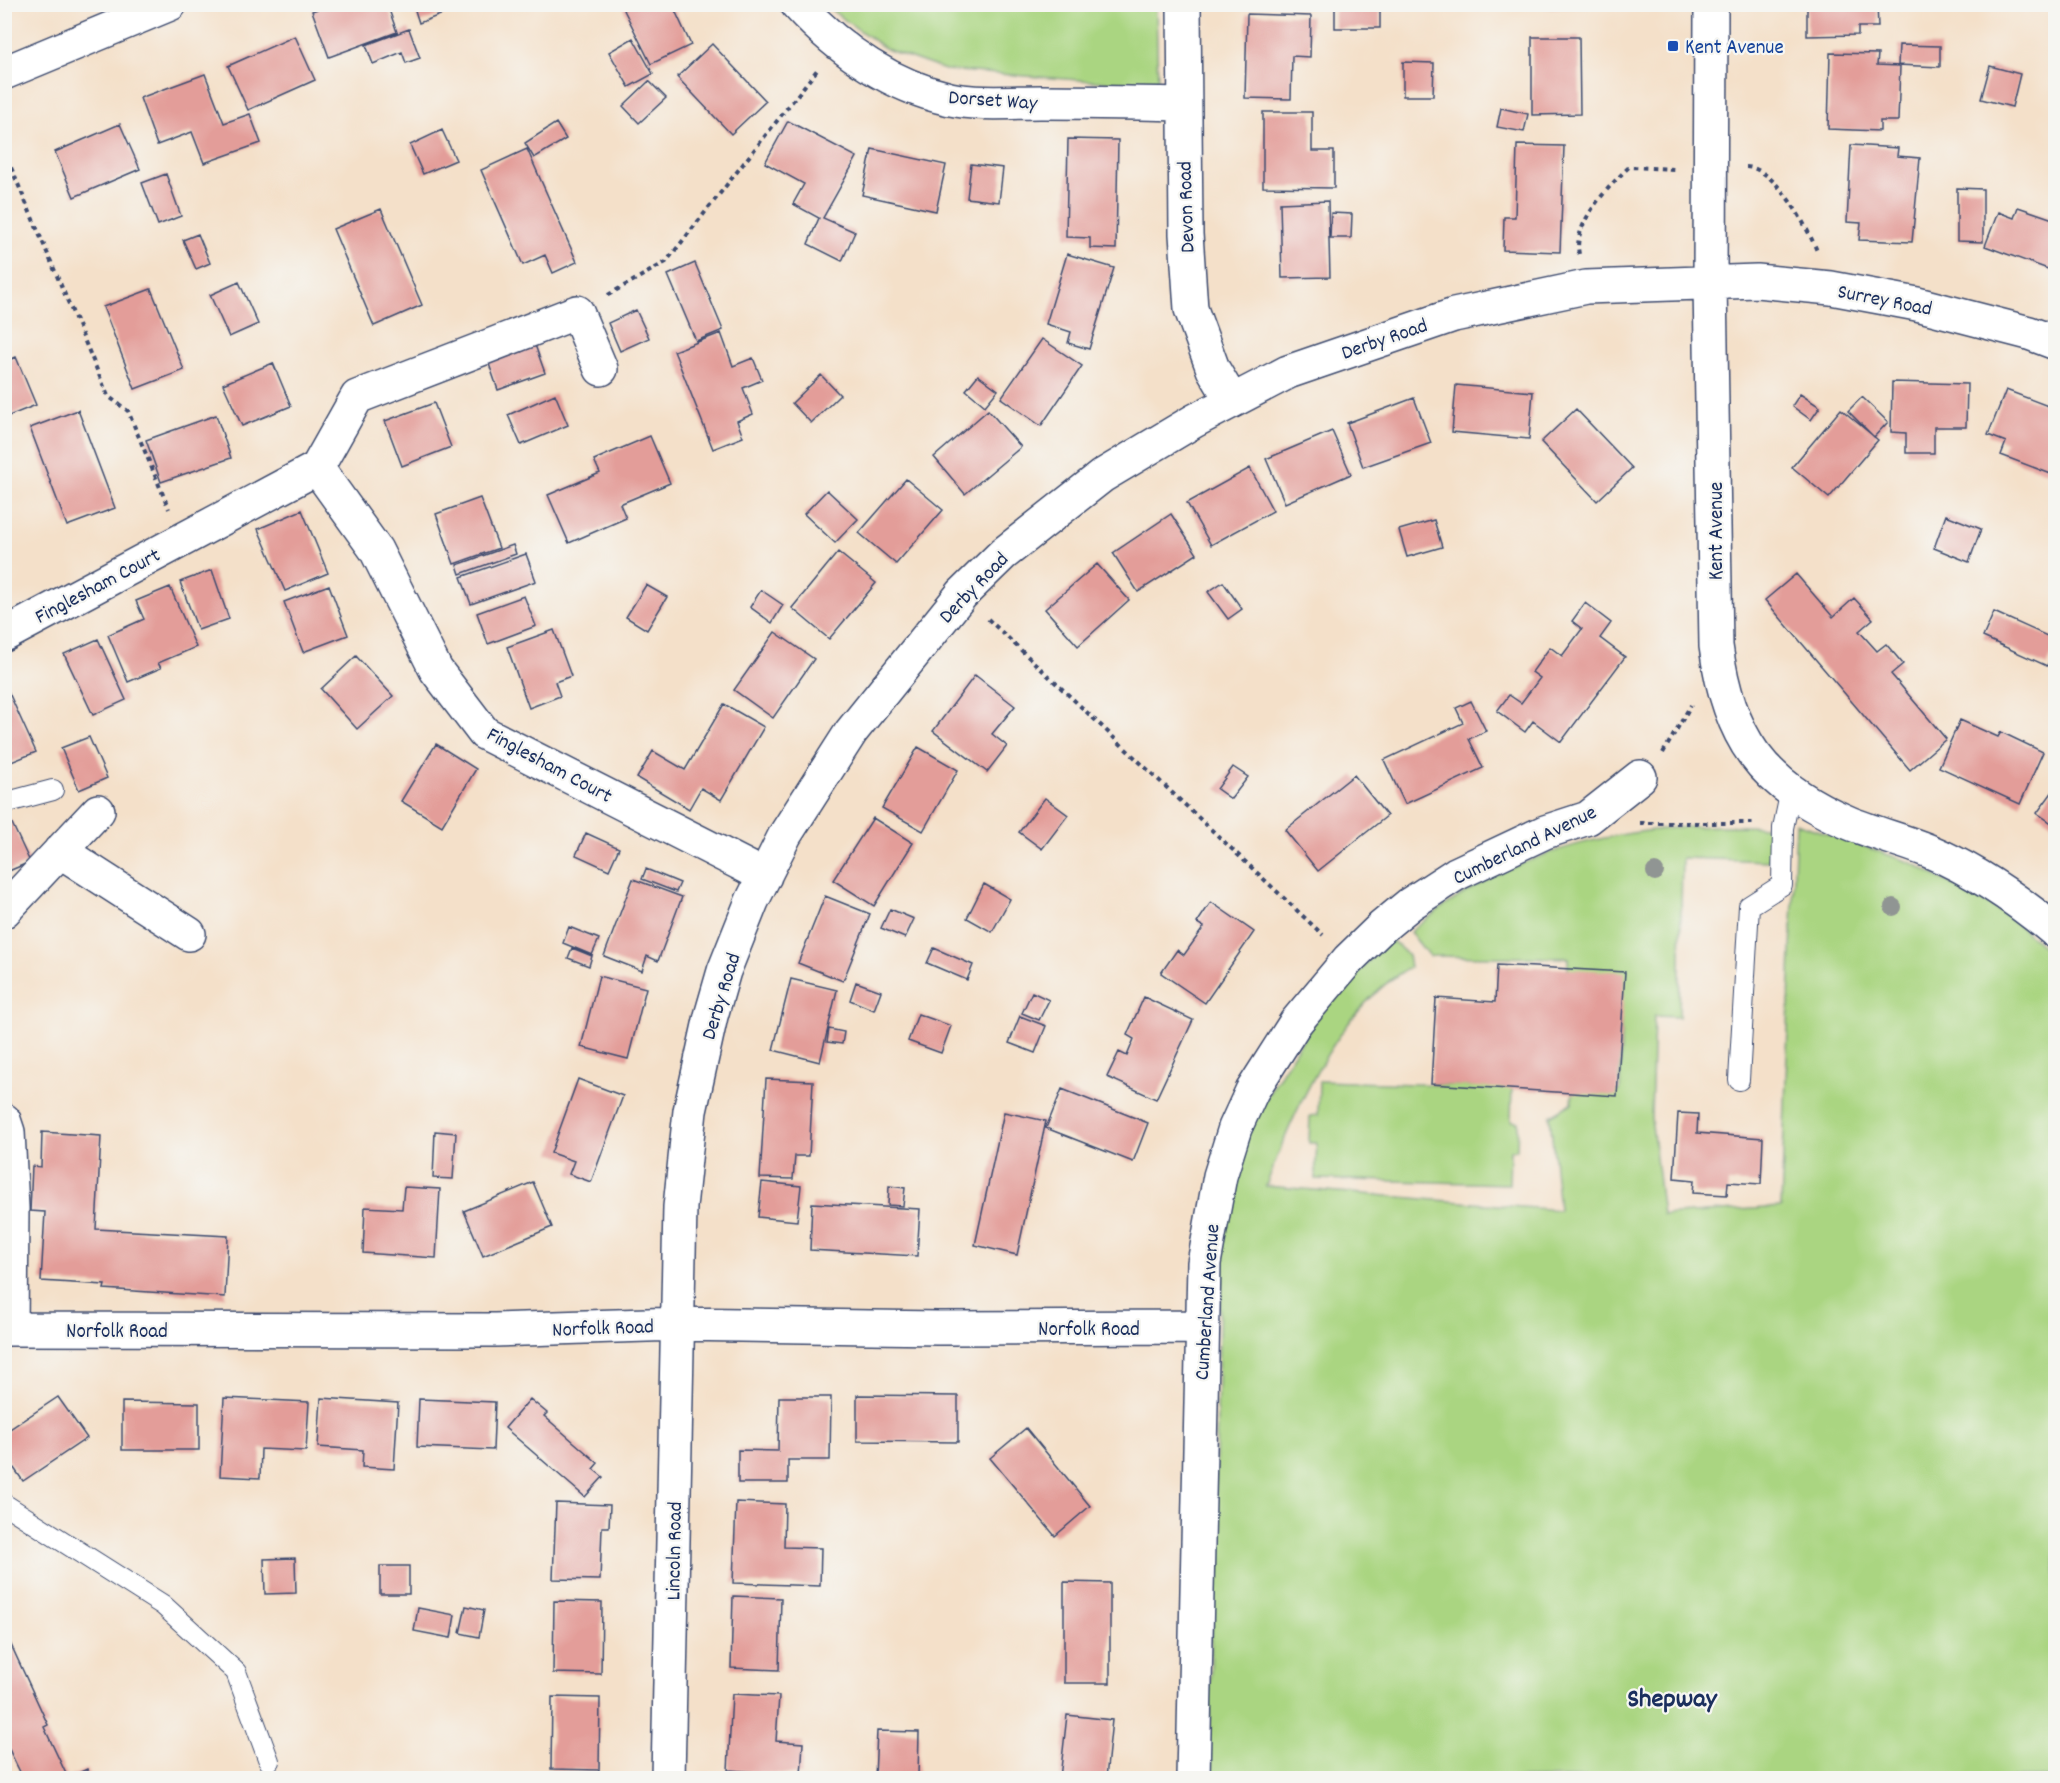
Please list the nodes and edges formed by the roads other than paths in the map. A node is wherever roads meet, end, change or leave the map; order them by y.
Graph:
1 (170, 4) edge
2 (797, 4) edge
3 (1184, 4) edge
4 (1711, 4) edge
5 (4, 73) edge
6 (1183, 104) junction
7 (1710, 284) junction
8 (2055, 343) edge
9 (601, 369) dead end
10 (1232, 400) junction
11 (317, 468) junction
12 (4, 635) edge
13 (1640, 777) road end
14 (53, 790) dead end
15 (1791, 790) junction
16 (4, 803) edge
17 (98, 811) dead end
18 (60, 851) junction
19 (765, 876) junction
20 (4, 911) edge
21 (2055, 932) edge
22 (189, 934) dead end
23 (1739, 1080) dead end
24 (4, 1120) edge
25 (678, 1324) junction
26 (1201, 1328) junction
27 (8, 1329) edge
28 (4, 1504) edge
29 (269, 1761) dead end
30 (668, 1779) edge
31 (1193, 1779) edge

1 - 5 street
2 - 6 street, Dorset Way
3 - 6 street, Devon Road
4 - 7 street, Kent Avenue
6 - 10 street, Devon Road
7 - 8 street, Surrey Road
7 - 10 street, Derby Road
7 - 15 street, Kent Avenue
9 - 11 street
10 - 19 street, Derby Road
11 - 12 street, Finglesham Court
11 - 19 street, Finglesham Court
13 - 26 street, Cumberland Avenue
14 - 16 lane
15 - 21 street
15 - 23 lane
17 - 18 street
18 - 20 street
18 - 22 street
19 - 25 street, Derby Road
24 - 27 street
25 - 26 street, Norfolk Road
25 - 27 street, Norfolk Road
25 - 30 street, Lincoln Road
26 - 31 street, Cumberland Avenue
28 - 29 lane

